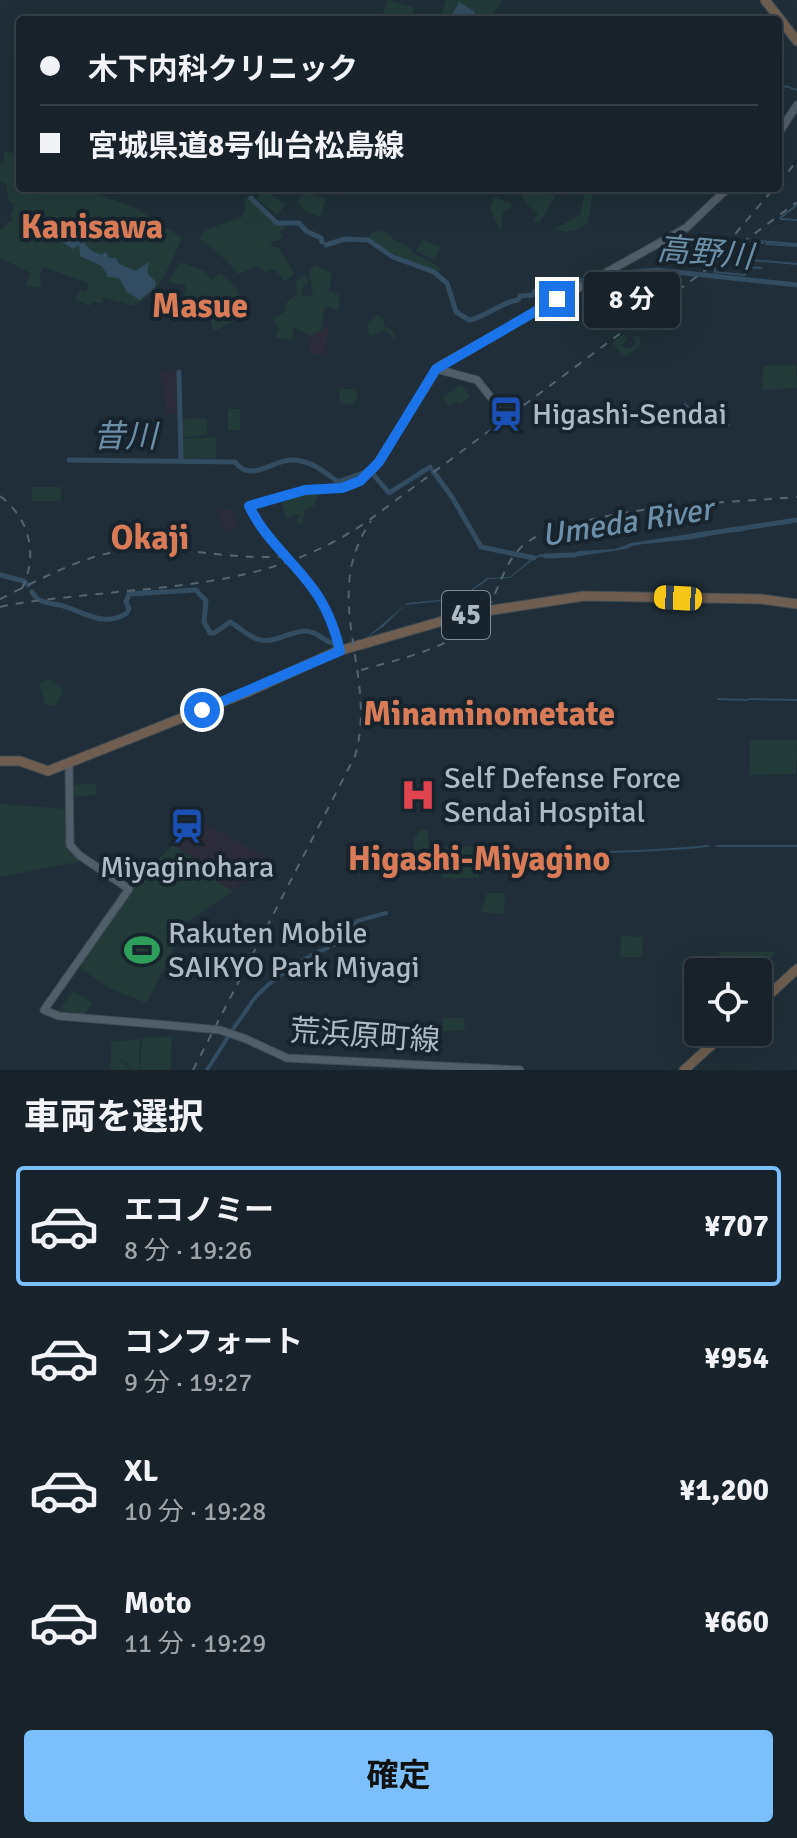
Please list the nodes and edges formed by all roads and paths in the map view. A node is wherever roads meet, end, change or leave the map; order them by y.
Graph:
1 (767, 0) edge
2 (780, 16) edge
3 (782, 19) edge
4 (796, 37) edge
5 (797, 105) edge
6 (782, 128) edge
7 (724, 192) edge
8 (436, 369) junction
9 (497, 405) dead end
10 (261, 530) dead end
11 (309, 583) junction
12 (797, 604) edge
13 (339, 647) junction
14 (0, 761) edge
15 (69, 762) junction
16 (797, 971) edge
17 (772, 994) edge
18 (246, 1040) junction
19 (713, 1046) edge
20 (714, 1046) edge
21 (711, 1049) junction
22 (470, 1070) edge
23 (520, 1070) edge
24 (686, 1070) edge
25 (695, 1070) edge

1 - 2 highway
3 - 4 highway
5 - 6 main road
7 - 8 main road
8 - 9 main road
8 - 11 main road
10 - 11 main road
11 - 13 main road
12 - 13 highway, 45
13 - 15 highway, 45
14 - 15 highway, 45
15 - 18 main road, 荒浜原町線, bridge
16 - 17 highway
18 - 22 main road, 荒浜原町線
18 - 23 main road, 荒浜原町線
19 - 24 highway
20 - 21 highway
21 - 24 highway
21 - 25 highway

